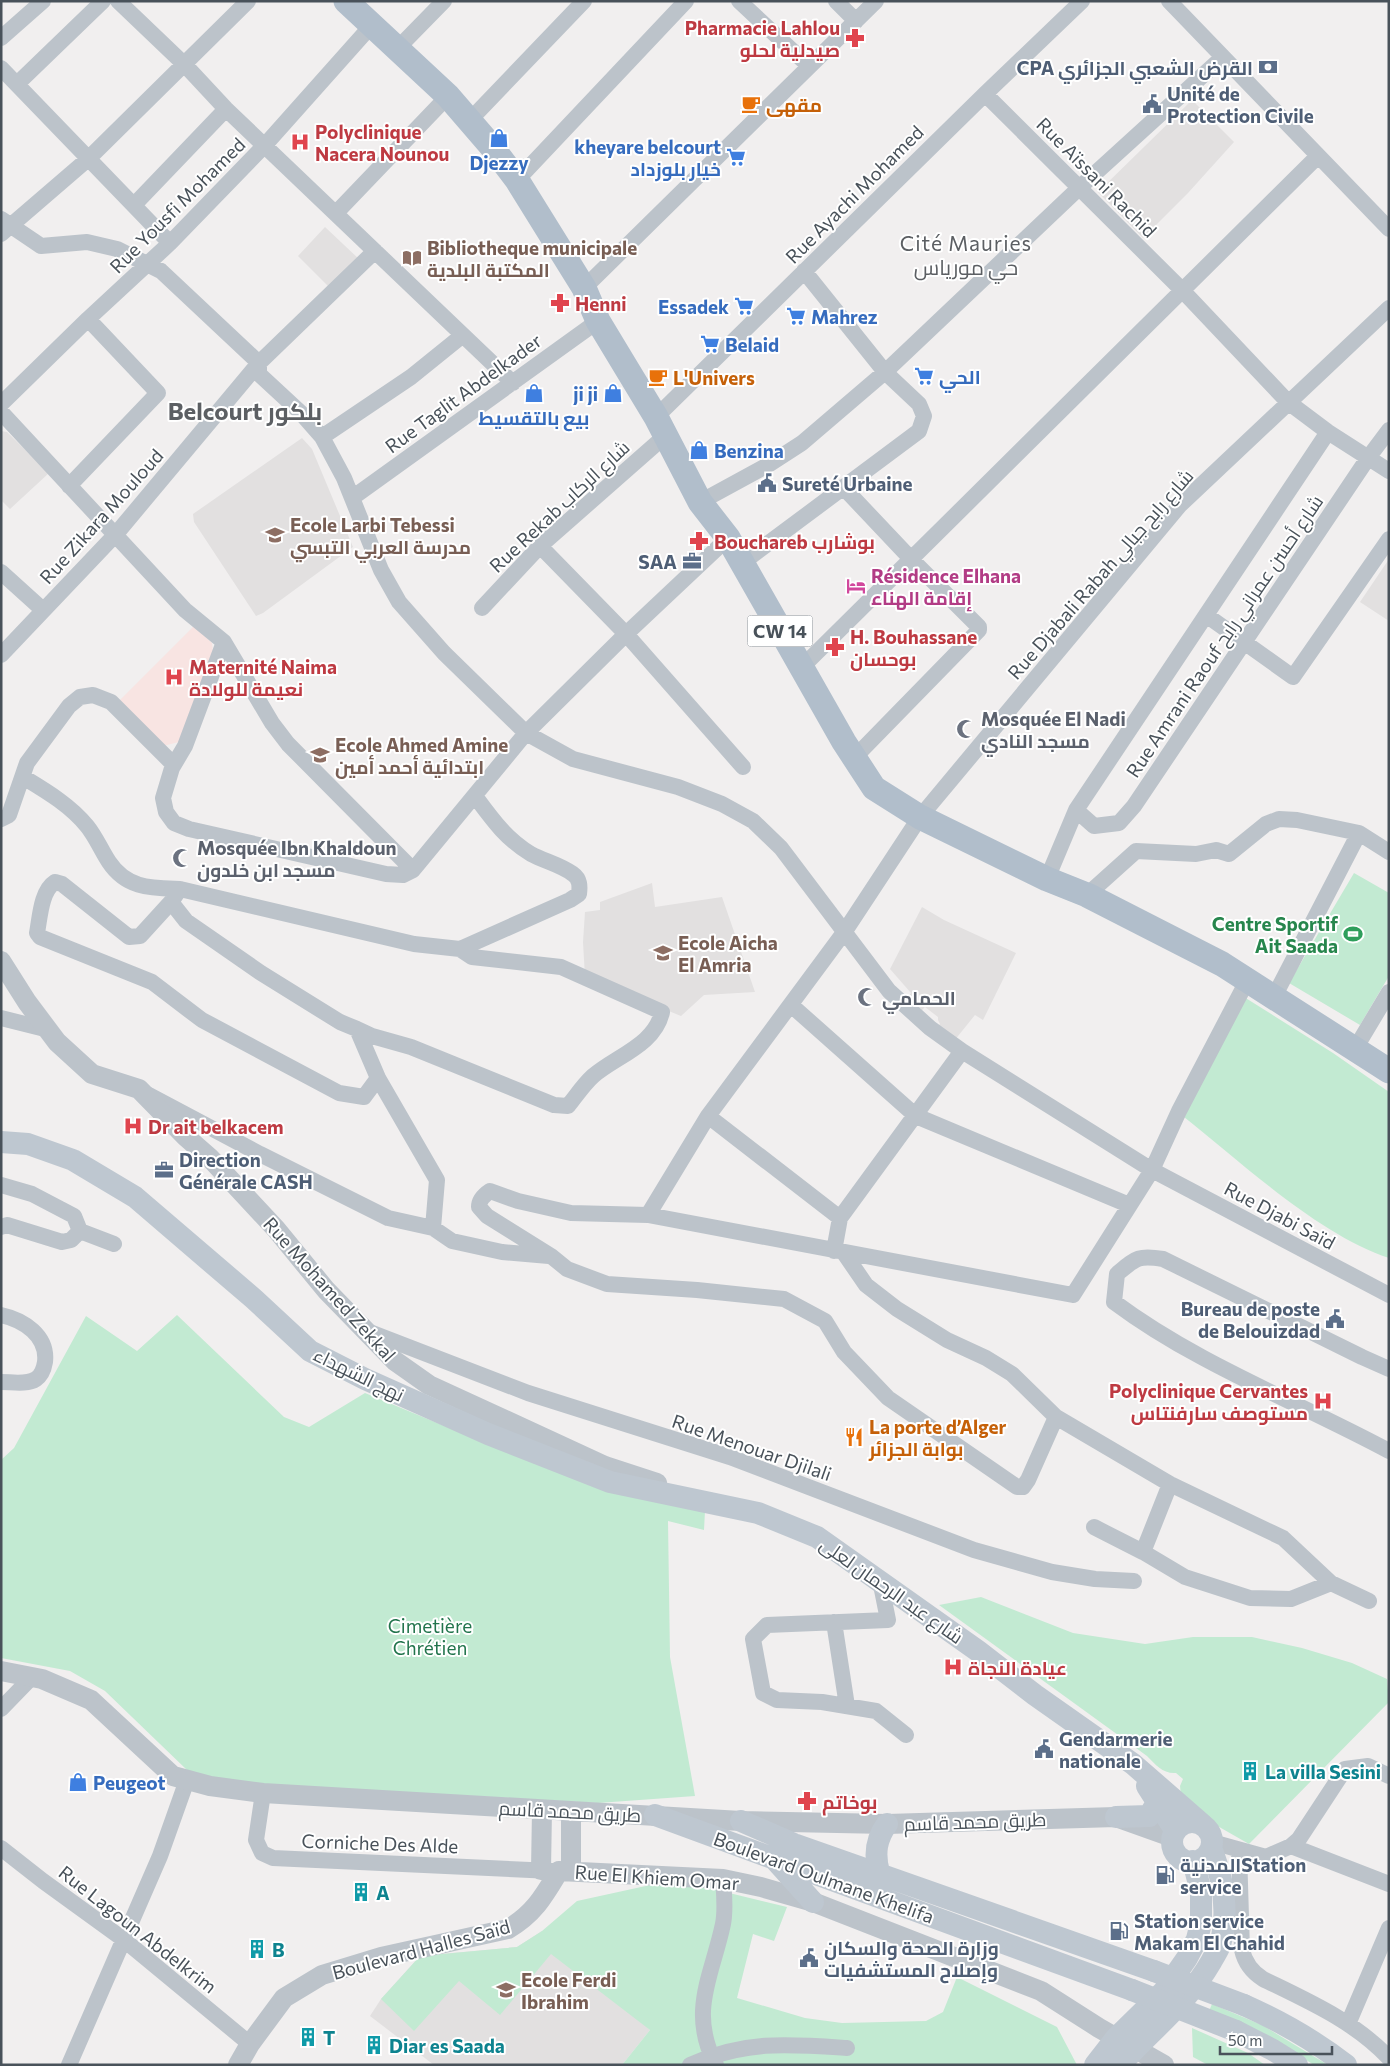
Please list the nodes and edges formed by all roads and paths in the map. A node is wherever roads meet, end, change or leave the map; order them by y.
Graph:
1 (43, 1) edge
2 (104, 1) edge
3 (118, 1) edge
4 (248, 1) edge
5 (346, 1) edge
6 (444, 1) edge
7 (584, 1) edge
8 (686, 1) edge
9 (740, 1) edge
10 (836, 1) edge
11 (876, 1) edge
12 (1082, 1) edge
13 (1168, 1) edge
14 (856, 21) junction
15 (371, 26) junction
16 (1, 38) edge
17 (397, 49) junction
18 (1224, 56) junction
19 (185, 65) junction
20 (809, 66) junction
21 (1, 68) edge
22 (17, 84) junction
23 (985, 94) junction
24 (448, 96) junction
25 (226, 109) junction
26 (469, 121) junction
27 (265, 146) junction
28 (1317, 157) junction
29 (88, 159) junction
30 (517, 180) junction
31 (1079, 188) junction
32 (134, 205) junction
33 (336, 213) junction
34 (4, 226) edge
35 (1389, 229) edge
36 (170, 243) junction
37 (375, 251) junction
38 (149, 264) junction
39 (804, 271) junction
40 (584, 288) junction
41 (1181, 289) junction
42 (1389, 308) edge
43 (88, 319) junction
44 (598, 321) junction
45 (463, 335) junction
46 (259, 363) junction
47 (885, 372) junction
48 (513, 383) junction
49 (1288, 402) junction
50 (1, 404) edge
51 (1, 412) edge
52 (660, 427) junction
53 (1389, 430) edge
54 (1328, 432) junction
55 (322, 437) junction
56 (1368, 458) junction
57 (1389, 470) edge
58 (69, 486) junction
59 (843, 486) junction
60 (352, 498) junction
61 (700, 502) junction
62 (116, 534) junction
63 (728, 538) junction
64 (1389, 539) edge
65 (540, 546) junction
66 (912, 560) junction
67 (742, 563) junction
68 (1, 572) edge
69 (482, 608) dead end
70 (43, 610) junction
71 (1206, 615) junction
72 (626, 634) junction
73 (224, 642) junction
74 (1244, 642) junction
75 (1, 655) edge
76 (801, 668) junction
77 (526, 733) junction
78 (854, 758) junction
79 (173, 764) junction
80 (743, 767) dead end
81 (23, 777) junction
82 (475, 796) junction
83 (1076, 810) junction
84 (920, 817) junction
85 (1, 819) edge
86 (1359, 833) junction
87 (1389, 852) edge
88 (413, 870) junction
89 (1047, 879) junction
90 (176, 895) junction
91 (1088, 895) junction
92 (845, 931) junction
93 (460, 949) junction
94 (1, 961) edge
95 (1247, 981) junction
96 (1389, 992) edge
97 (1274, 996) junction
98 (791, 1005) junction
99 (1, 1018) edge
100 (358, 1029) junction
101 (49, 1030) junction
102 (1355, 1049) junction
103 (962, 1051) junction
104 (1389, 1071) edge
105 (378, 1078) junction
106 (139, 1089) junction
107 (708, 1116) junction
108 (916, 1116) junction
109 (1, 1142) edge
110 (1152, 1170) junction
111 (1, 1185) edge
112 (1129, 1205) junction
113 (648, 1215) junction
114 (840, 1218) junction
115 (1, 1226) edge
116 (433, 1228) junction
117 (80, 1232) junction
118 (114, 1244) dead end
119 (839, 1252) junction
120 (551, 1256) junction
121 (1389, 1295) edge
122 (1, 1315) edge
123 (362, 1329) junction
124 (1389, 1369) edge
125 (1, 1382) edge
126 (1056, 1417) junction
127 (1389, 1451) edge
128 (1170, 1484) junction
129 (737, 1509) junction
130 (1094, 1527) dead end
131 (1143, 1552) junction
132 (880, 1580) junction
133 (1134, 1581) dead end
134 (1331, 1583) junction
135 (1369, 1602) dead end
136 (834, 1622) junction
137 (1, 1671) edge
138 (32, 1677) junction
139 (847, 1706) junction
140 (1, 1709) edge
141 (906, 1735) dead end
142 (1133, 1764) junction
143 (1389, 1776) edge
144 (187, 1780) junction
145 (263, 1793) junction
146 (1158, 1801) junction
147 (542, 1810) junction
148 (571, 1812) junction
149 (655, 1815) junction
150 (1116, 1817) junction
151 (887, 1824) junction
152 (750, 1825) junction
153 (1174, 1834) junction
154 (1209, 1838) junction
155 (1291, 1846) junction
156 (1, 1848) edge
157 (752, 1850) junction
158 (1240, 1851) junction
159 (774, 1858) junction
160 (1193, 1861) junction
161 (557, 1871) junction
162 (879, 1872) junction
163 (723, 1879) junction
164 (1389, 1884) edge
165 (813, 1902) junction
166 (1389, 1928) edge
167 (123, 1939) junction
168 (1348, 2024) junction
169 (250, 2044) junction
170 (847, 2048) dead end
171 (1124, 2051) edge
172 (1389, 2058) edge
173 (714, 2060) edge
174 (70, 2065) edge
175 (238, 2065) edge
176 (690, 2065) edge
177 (1095, 2065) edge
178 (1164, 2065) edge
179 (1297, 2065) edge
180 (1346, 2065) edge

1 - 16 street
2 - 22 street
3 - 19 street
4 - 19 street
5 - 15 main road, CW 14
6 - 17 street
7 - 26 street
8 - 30 street
9 - 20 street
10 - 14 street
11 - 14 street
12 - 23 street, Rue Ayachi Mohamed
13 - 18 street
14 - 20 street
15 - 17 main road, CW 14
15 - 27 street, Rue Yousfi Mohamed
17 - 24 main road, CW 14
18 - 28 street
18 - 31 street
19 - 25 street
19 - 29 street
20 - 40 street
21 - 22 street
22 - 29 street
23 - 31 street, Rue Aïssani Rachid
23 - 39 street, Rue Ayachi Mohamed
24 - 26 main road, CW 14
24 - 33 street
25 - 27 street
25 - 32 street
26 - 30 main road, CW 14
27 - 33 street
27 - 36 street, Rue Yousfi Mohamed
28 - 35 street
28 - 41 street
29 - 32 street
29 - 34 street
30 - 40 main road, CW 14
31 - 41 street, Rue Aïssani Rachid
31 - 47 street
32 - 36 street
33 - 37 street
34 - 38 street, Rue Djabi Saïd
36 - 38 street, Rue Yousfi Mohamed
37 - 45 street
37 - 46 street, Rue Zikara Mouloud
38 - 43 street, Rue Yousfi Mohamed
38 - 46 street, Rue Djabi Saïd
39 - 47 street
39 - 52 street, Rue Ayachi Mohamed
40 - 44 main road, CW 14
41 - 49 street, Rue Aïssani Rachid
41 - 66 street
42 - 49 street, Rue Djabali Rabah شارع رابح جبالي
43 - 50 street, Rue Yousfi Mohamed
43 - 58 street
44 - 48 street, Rue Taglit Abdelkader
44 - 52 main road, CW 14
45 - 48 street
45 - 55 street
46 - 55 street, Rue Djabi Saïd
46 - 62 street, Rue Zikara Mouloud
47 - 59 street
47 - 61 street
48 - 60 street, Rue Taglit Abdelkader
49 - 54 street, Rue Aïssani Rachid
49 - 84 street, Rue Djabali Rabah شارع رابح جبالي
51 - 58 street
52 - 61 main road, CW 14
52 - 65 street, Rue Rekab شارع الركاب
53 - 56 street, Rue Amrani Raouf شارع أحسن عمراني رابح
54 - 56 street, Rue Aïssani Rachid
54 - 71 street
55 - 60 street, Rue Djabi Saïd
56 - 57 street, Rue Aïssani Rachid
56 - 74 street, Rue Amrani Raouf شارع أحسن عمراني رابح
58 - 62 street
59 - 66 street
59 - 67 street
60 - 77 street, Rue Djabi Saïd
61 - 63 main road, CW 14
62 - 70 street, Rue Zikara Mouloud
62 - 73 street
63 - 67 main road, CW 14
63 - 72 street
64 - 74 street
65 - 69 street, Rue Rekab شارع الركاب
65 - 72 street
66 - 76 street
66 - 78 street
67 - 76 main road, CW 14
68 - 70 street
70 - 75 street, Rue Zikara Mouloud
71 - 74 street
71 - 83 street
72 - 77 street
72 - 80 street
73 - 79 street
73 - 88 street
74 - 83 street, Rue Amrani Raouf شارع أحسن عمراني رابح
76 - 78 main road, CW 14
77 - 82 street
77 - 92 street, Rue Djabi Saïd
78 - 84 main road, CW 14
79 - 81 street
79 - 88 street
81 - 85 street
81 - 90 street
82 - 88 street
82 - 93 street
83 - 89 street
84 - 89 main road, CW 14
84 - 92 street, Rue Djabali Rabah شارع رابح جبالي
86 - 87 street
86 - 91 street
86 - 97 street
89 - 91 main road, CW 14
90 - 93 street
90 - 100 street
90 - 105 street
91 - 95 main road, CW 14
92 - 98 street, Rue Djabali Rabah شارع رابح جبالي
92 - 103 street, Rue Djabi Saïd
93 - 100 street
94 - 101 street, Rue Mohamed Zekkal
95 - 97 main road, CW 14
95 - 110 street
96 - 102 street
97 - 102 main road, CW 14
98 - 107 street, Rue Djabali Rabah شارع رابح جبالي
98 - 108 street
99 - 101 street
100 - 105 street
101 - 106 street, Rue Mohamed Zekkal
102 - 104 main road, CW 14
103 - 108 street
103 - 110 street, Rue Djabi Saïd
105 - 116 street
106 - 116 street
106 - 123 street, Rue Mohamed Zekkal
107 - 113 street, Rue Djabali Rabah شارع رابح جبالي
107 - 114 street
108 - 112 street
108 - 114 street
109 - 129 main road, نهج الشهداء
110 - 112 street
110 - 121 street, Rue Djabi Saïd
111 - 117 street
112 - 119 street
113 - 119 street
113 - 120 street
114 - 119 street
115 - 117 street
116 - 120 street
117 - 118 street
119 - 126 street
120 - 126 street
122 - 125 street
123 - 129 street, Rue Mohamed Zekkal
123 - 133 street, Rue Menouar Djilali
124 - 127 street
126 - 128 street
128 - 131 street
128 - 134 street
129 - 132 main road, شارع عبد الرحمان لعلى
130 - 131 street
131 - 134 street
132 - 136 street
132 - 142 main road, شارع عبد الرحمان لعلى
134 - 135 street
136 - 139 street
136 - 139 street
137 - 138 street, طريق محمد قاسم
138 - 140 street
138 - 144 street, طريق محمد قاسم
139 - 141 street
142 - 146 main road, شارع عبد الرحمان لعلى
142 - 154 main road, شارع عبد الرحمان لعلى
143 - 155 street
144 - 145 street, طريق محمد قاسم
144 - 167 street
145 - 147 street, طريق محمد قاسم
145 - 161 street, Corniche Des Alde
146 - 150 main road
146 - 153 main road, شارع عبد الرحمان لعلى
147 - 148 street, طريق محمد قاسم
147 - 161 street
148 - 149 street, طريق محمد قاسم
148 - 161 street
149 - 152 street, طريق محمد قاسم
149 - 157 main road, Boulevard Oulmane Khelifa
150 - 151 street, طريق محمد قاسم
150 - 153 street, طريق محمد قاسم
151 - 152 street, طريق محمد قاسم
151 - 162 main road
152 - 157 main road
152 - 162 main road, Boulevard Oulmane Khelifa
153 - 154 main road
153 - 160 main road, شارع عبد الرحمان لعلى
154 - 158 street
154 - 160 main road
154 - 171 main road, شارع عبد الرحمان لعلى
155 - 158 street
155 - 164 street
156 - 167 street, Rue Lagoun Abdelkrim
157 - 159 main road, Boulevard Oulmane Khelifa
158 - 168 street
159 - 165 main road
159 - 179 main road, Boulevard Oulmane Khelifa, bridge
160 - 171 main road, شارع عبد الرحمان لعلى
161 - 163 street, Rue El Khiem Omar
161 - 169 street, Boulevard Halles Saïd
162 - 180 main road, Boulevard Oulmane Khelifa, bridge
163 - 165 street, Rue El Khiem Omar
163 - 173 street
165 - 171 street, Rue El Khiem Omar
166 - 168 street
167 - 169 street, Rue Lagoun Abdelkrim
167 - 174 street
168 - 172 street
169 - 175 street, Boulevard Halles Saïd
170 - 173 street
171 - 177 main road, شارع عبد الرحمان لعلى
171 - 178 street, Rue El Khiem Omar
173 - 176 street

